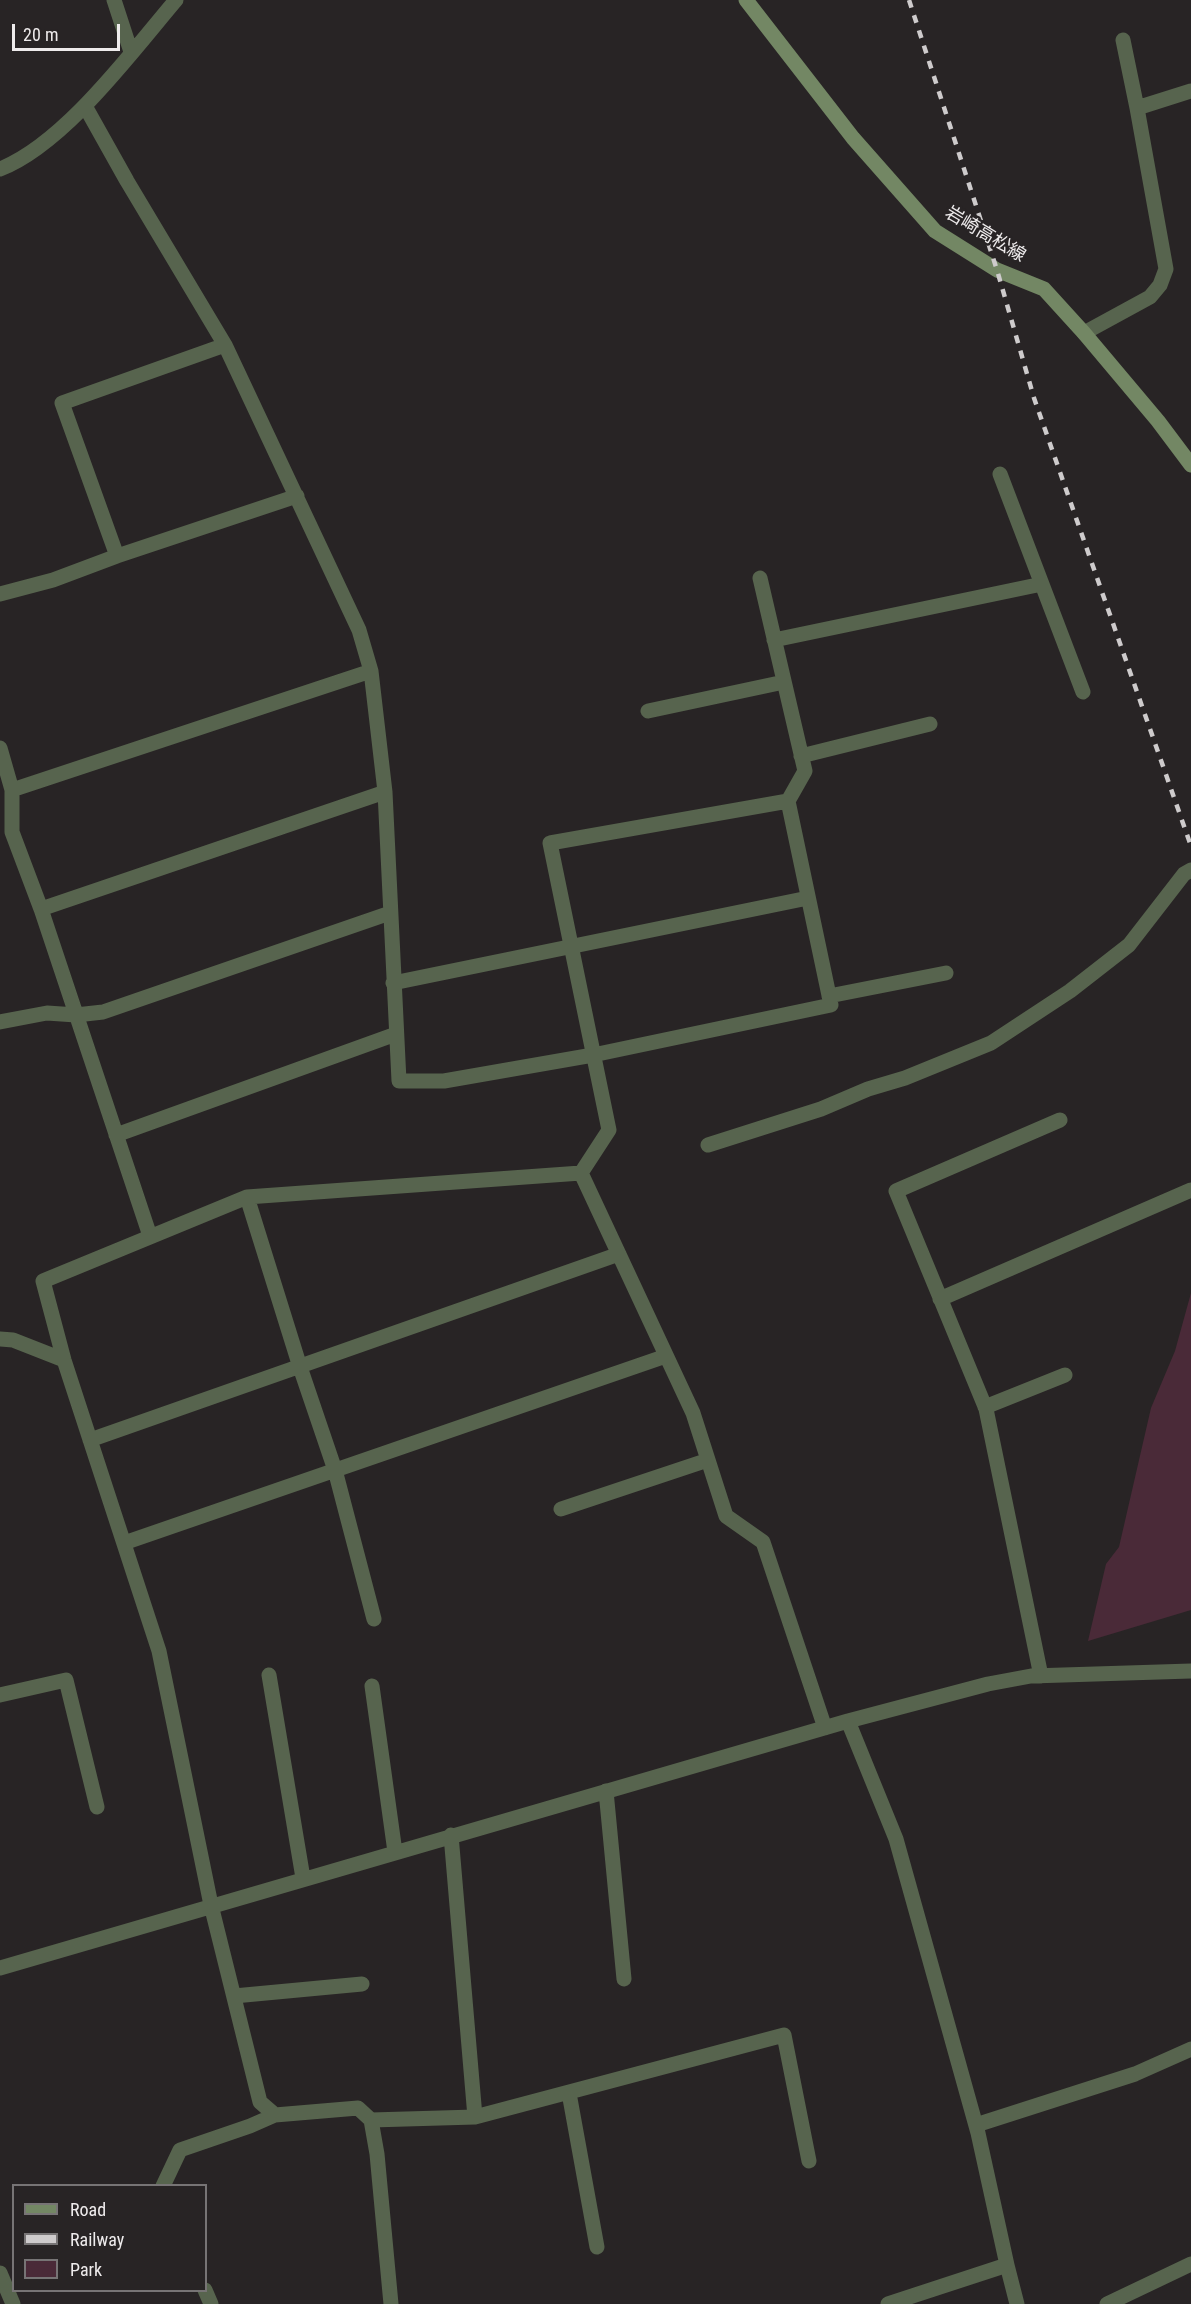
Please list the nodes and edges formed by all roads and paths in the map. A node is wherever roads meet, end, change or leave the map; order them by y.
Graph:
1 (114, 0) edge
2 (176, 0) edge
3 (746, 0) edge
4 (1123, 40) dead end
5 (131, 52) junction
6 (1191, 91) edge
7 (85, 106) junction
8 (1137, 108) junction
9 (0, 170) edge
10 (1083, 333) junction
11 (225, 345) junction
12 (1191, 465) edge
13 (1000, 474) dead end
14 (297, 496) junction
15 (117, 556) junction
16 (760, 578) dead end
17 (1042, 584) junction
18 (0, 594) edge
19 (774, 640) junction
20 (371, 671) junction
21 (784, 682) junction
22 (1083, 692) dead end
23 (648, 711) dead end
24 (930, 724) dead end
25 (0, 748) edge
26 (801, 756) junction
27 (12, 790) junction
28 (385, 792) junction
29 (788, 801) junction
30 (6, 834) edge
31 (1191, 870) edge
32 (808, 898) junction
33 (41, 909) junction
34 (390, 913) junction
35 (571, 946) junction
36 (946, 973) dead end
37 (393, 983) junction
38 (829, 996) junction
39 (76, 1015) junction
40 (0, 1022) edge
41 (396, 1034) junction
42 (593, 1055) junction
43 (1060, 1120) dead end
44 (116, 1135) junction
45 (708, 1145) dead end
46 (581, 1173) junction
47 (1191, 1190) edge
48 (247, 1197) junction
49 (150, 1236) junction
50 (619, 1254) junction
51 (940, 1299) junction
52 (0, 1339) edge
53 (666, 1356) junction
54 (64, 1360) junction
55 (300, 1367) junction
56 (1065, 1375) dead end
57 (985, 1407) junction
58 (90, 1440) junction
59 (708, 1460) junction
60 (335, 1470) junction
61 (561, 1509) dead end
62 (124, 1543) junction
63 (374, 1619) dead end
64 (1191, 1671) edge
65 (269, 1675) dead end
66 (1041, 1676) junction
67 (372, 1686) dead end
68 (0, 1695) edge
69 (848, 1721) junction
70 (825, 1728) junction
71 (606, 1791) junction
72 (97, 1807) dead end
73 (451, 1835) junction
74 (395, 1852) junction
75 (303, 1878) junction
76 (211, 1905) junction
77 (0, 1968) edge
78 (624, 1979) dead end
79 (362, 1984) dead end
80 (234, 1996) junction
81 (1191, 2049) edge
82 (569, 2092) junction
83 (275, 2115) junction
84 (475, 2117) junction
85 (371, 2120) junction
86 (976, 2125) junction
87 (809, 2161) dead end
88 (164, 2184) edge
89 (597, 2247) dead end
90 (1191, 2264) edge
91 (1007, 2265) junction
92 (0, 2273) edge
93 (13, 2304) edge
94 (391, 2304) edge
95 (888, 2304) edge
96 (1017, 2304) edge
97 (1107, 2304) edge

1 - 5 street
2 - 5 street
3 - 10 main road, 岩崎高松線
4 - 8 street
5 - 7 street
6 - 8 street
7 - 9 street
7 - 11 street
8 - 10 street
10 - 12 main road, 岩崎高松線
11 - 14 street
11 - 15 street
13 - 17 street
14 - 15 street
14 - 20 street
15 - 18 street
16 - 19 street
17 - 19 street
17 - 22 street
19 - 21 street
20 - 27 street
20 - 28 street
21 - 23 street
21 - 26 street
24 - 26 street
25 - 27 street
26 - 29 street
27 - 30 street
28 - 33 street
28 - 34 street
29 - 32 street
29 - 35 street
30 - 33 street
31 - 45 street
32 - 35 street
32 - 38 street
33 - 39 street
34 - 37 street
34 - 39 street
35 - 37 street
35 - 42 street
36 - 38 street
37 - 41 street
38 - 42 street
39 - 40 street
39 - 44 street
41 - 42 street
41 - 44 street
42 - 46 street
43 - 51 street
44 - 49 street
46 - 48 street
46 - 50 street
47 - 51 street
48 - 49 street
48 - 55 street
49 - 54 street
50 - 53 street
50 - 55 street
51 - 57 street
52 - 54 street
53 - 59 street
53 - 60 street
54 - 58 street
55 - 58 street
55 - 60 street
56 - 57 street
57 - 66 street
58 - 62 street
59 - 61 street
59 - 70 street
60 - 62 street
60 - 63 street
62 - 76 street
64 - 66 street
65 - 75 street
66 - 69 street
67 - 74 street
68 - 72 street
69 - 70 street
69 - 86 street
70 - 71 street
71 - 73 street
71 - 78 street
73 - 74 street
73 - 84 street
74 - 75 street
75 - 76 street
76 - 77 street
76 - 80 street
79 - 80 street
80 - 83 street
81 - 86 street
82 - 84 street
82 - 87 street
82 - 89 street
83 - 85 street
83 - 88 street
84 - 85 street
85 - 94 street
86 - 91 street
90 - 97 street
91 - 95 street
91 - 96 street
92 - 93 street

